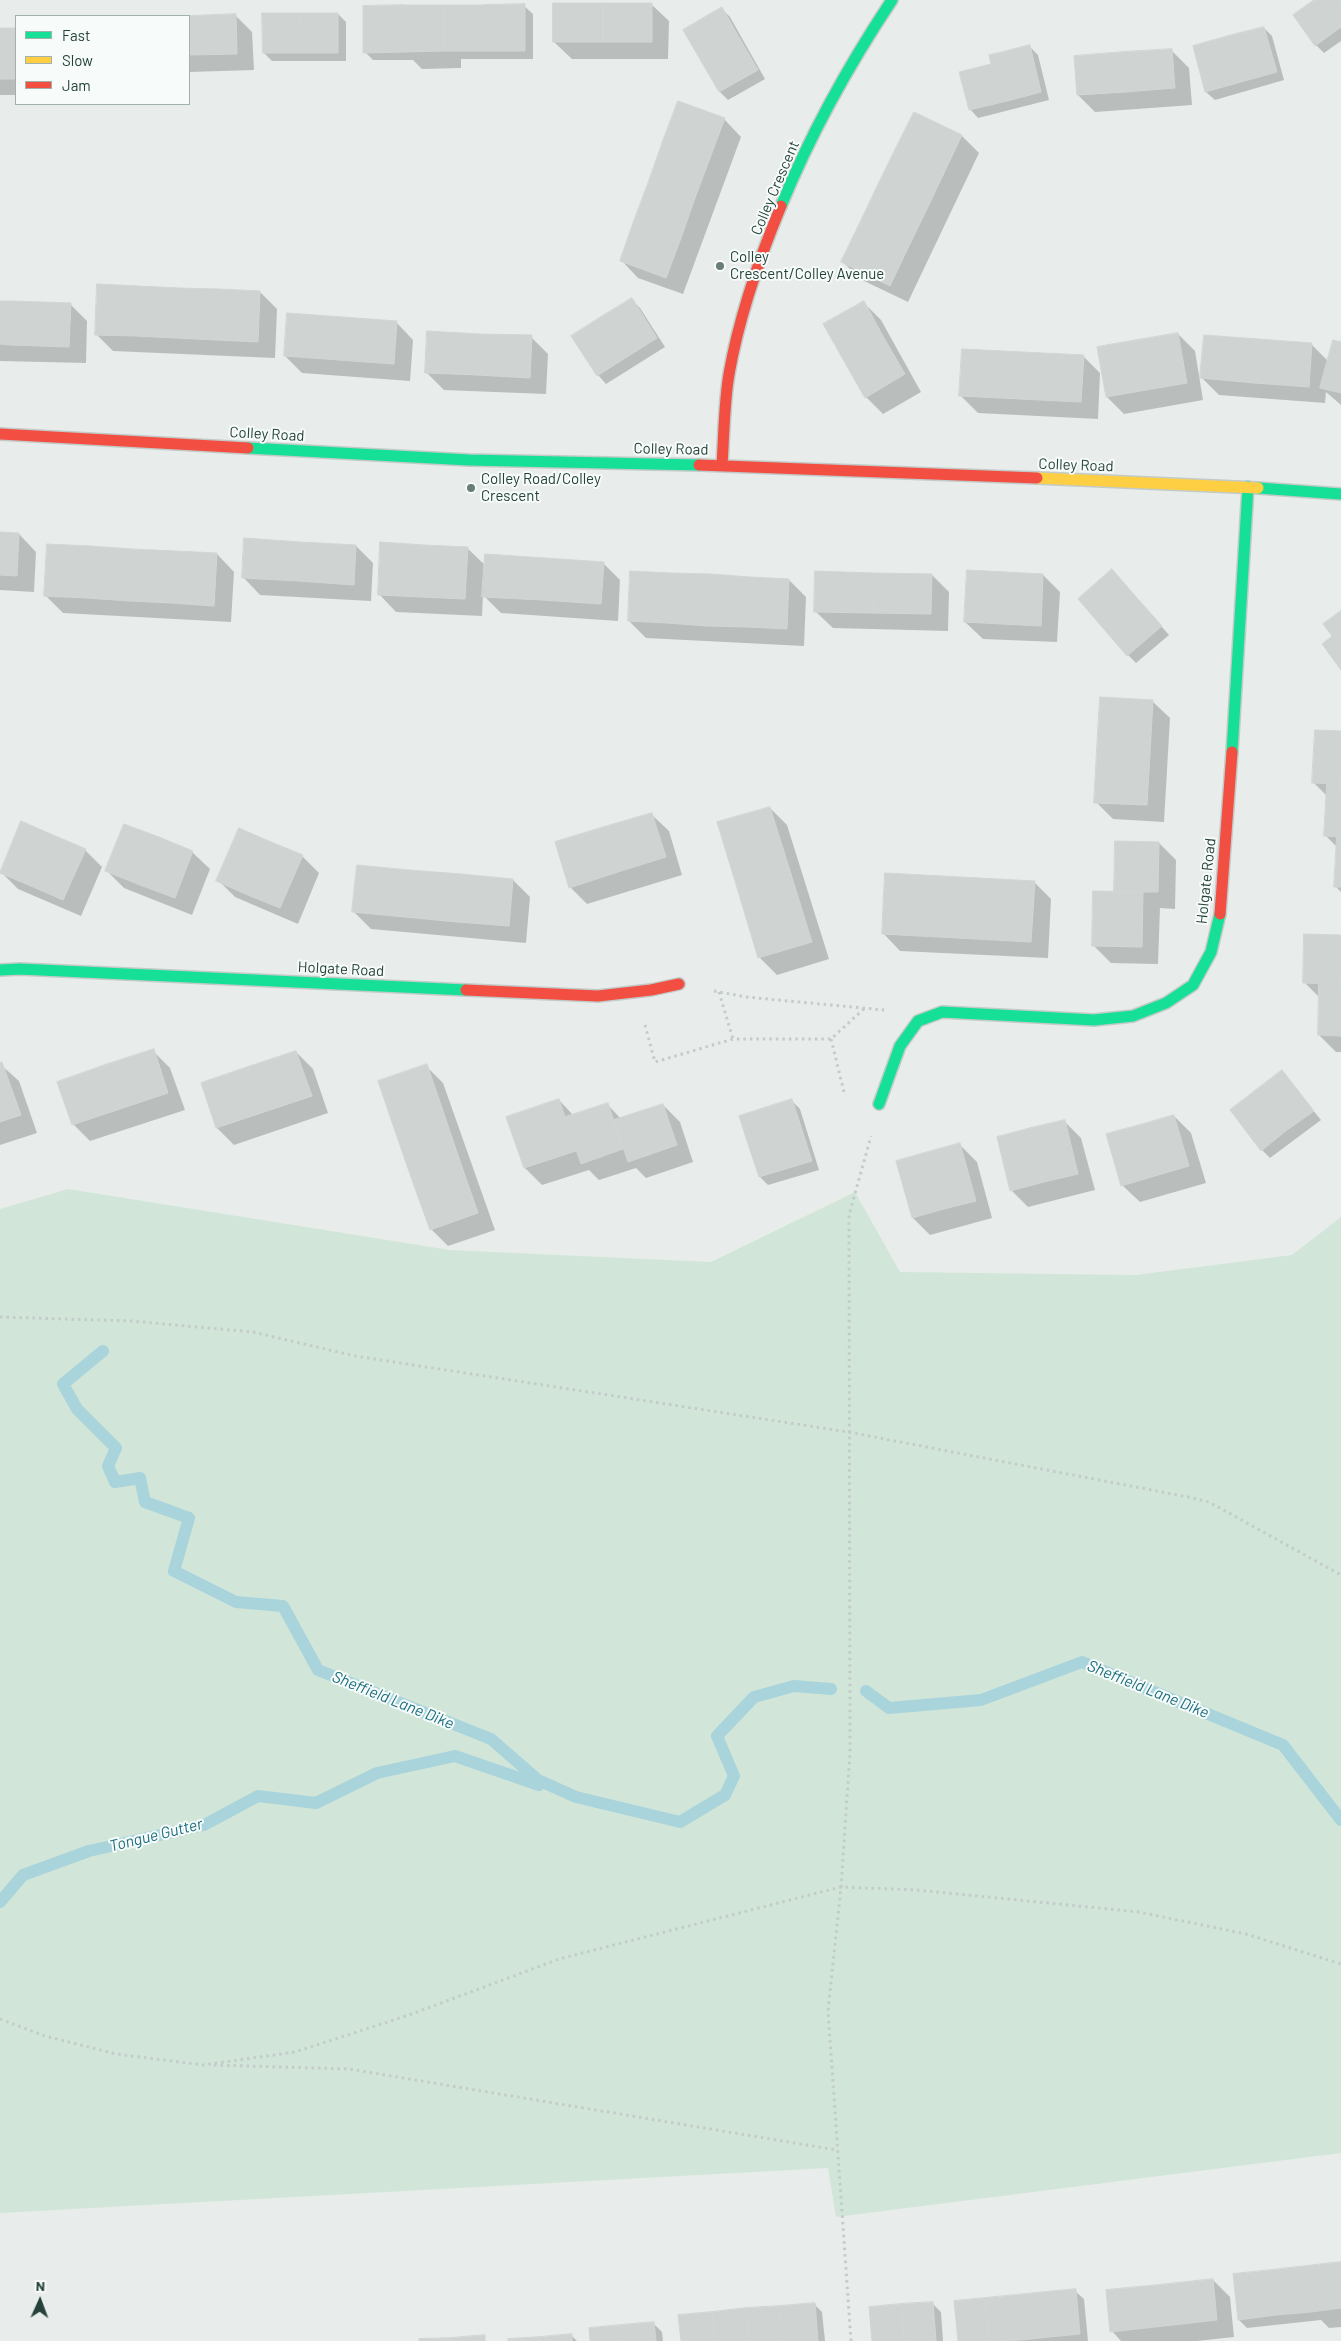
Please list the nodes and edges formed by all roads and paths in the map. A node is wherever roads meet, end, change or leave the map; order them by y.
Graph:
1 (892, 0) edge
2 (0, 434) edge
3 (722, 465) junction
4 (1248, 488) junction
5 (1341, 494) edge
6 (0, 970) edge
7 (679, 984) joint
8 (637, 992) junction
9 (719, 992) junction
10 (867, 1006) junction
11 (918, 1020) junction
12 (733, 1039) junction
13 (879, 1104) joint
14 (0, 1317) edge
15 (848, 1432) junction
16 (1333, 1569) junction
17 (1341, 1570) edge
18 (1341, 1575) edge
19 (840, 1887) junction
20 (1341, 1964) edge
21 (0, 2019) edge
22 (203, 2065) junction
23 (838, 2150) junction
24 (851, 2341) edge

1 - 3 street, Colley Crescent
2 - 3 street, Colley Road
3 - 4 street, Colley Road
4 - 5 street, Colley Road
4 - 11 street, Holgate Road
6 - 8 street, Holgate Road
7 - 8 street, Holgate Road
7 - 9 path
8 - 12 path
9 - 10 path
9 - 12 path
10 - 11 path
10 - 12 path
11 - 13 street
13 - 15 path
14 - 15 path
15 - 16 path
15 - 19 path
16 - 17 path
16 - 18 path
19 - 20 path
19 - 22 path
19 - 23 path
21 - 22 path
22 - 23 path
23 - 24 path

